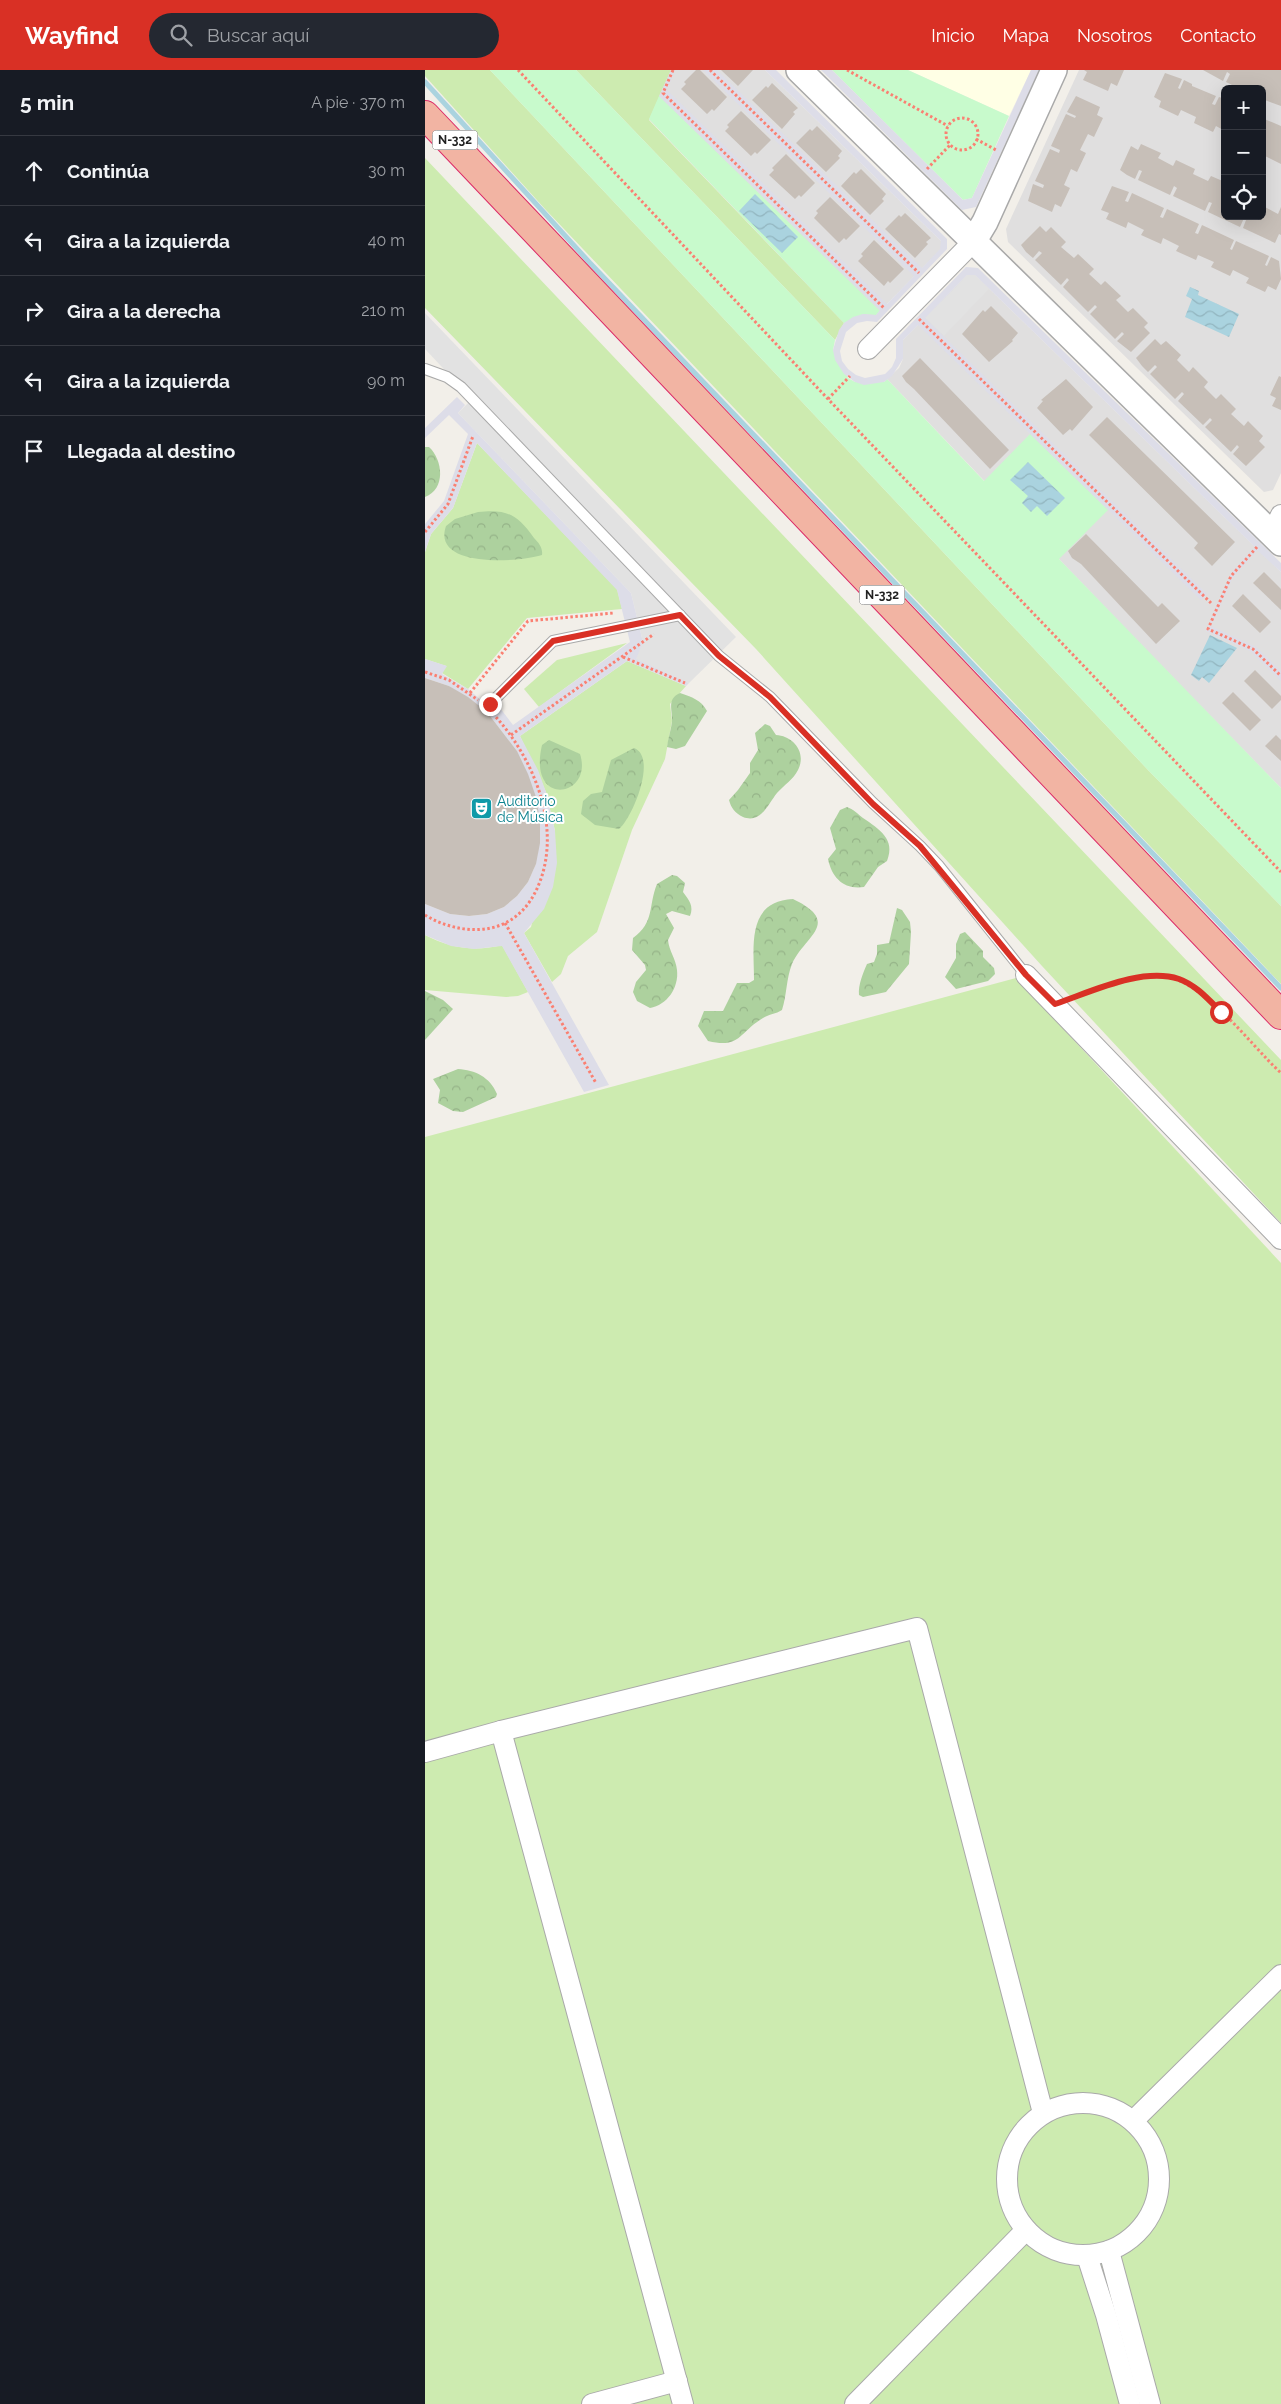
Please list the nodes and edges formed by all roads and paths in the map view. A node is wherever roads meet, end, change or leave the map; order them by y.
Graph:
1 (518, 70) edge
2 (673, 70) edge
3 (710, 70) edge
4 (799, 70) edge
5 (847, 70) edge
6 (1055, 70) edge
7 (425, 106) edge
8 (425, 115) edge
9 (425, 124) edge
10 (948, 126) junction
11 (976, 139) junction
12 (951, 145) junction
13 (998, 150) dead end
14 (927, 169) dead end
15 (483, 176) junction
16 (973, 242) junction
17 (920, 274) dead end
18 (885, 309) dead end
19 (919, 319) dead end
20 (868, 349) dead end
21 (425, 369) edge
22 (850, 376) dead end
23 (828, 399) junction
24 (473, 436) dead end
25 (425, 532) edge
26 (1273, 534) edge
27 (1211, 603) dead end
28 (680, 615) junction
29 (623, 656) junction
30 (425, 672) edge
31 (1281, 676) edge
32 (685, 683) dead end
33 (488, 706) junction
34 (511, 735) junction
35 (1281, 872) edge
36 (425, 915) edge
37 (505, 923) junction
38 (1026, 975) joint
39 (1055, 1004) junction
40 (1281, 1015) edge
41 (1281, 1073) edge
42 (595, 1083) dead end
43 (1281, 1238) edge
44 (501, 1731) junction
45 (425, 1752) edge
46 (1281, 1975) edge
47 (1043, 2113) junction
48 (1133, 2122) junction
49 (1026, 2230) junction
50 (1109, 2251) junction
51 (1087, 2256) junction
52 (677, 2381) junction
53 (592, 2404) edge
54 (683, 2404) edge
55 (855, 2404) edge
56 (1130, 2404) edge
57 (1150, 2404) edge

1 - 23 path
2 - 18 path
3 - 17 path
4 - 16 street
5 - 10 path
6 - 16 street
7 - 15 highway, N-332
8 - 15 highway, N-332
9 - 15 highway
10 - 11 path
10 - 12 path
11 - 12 path
11 - 13 path
12 - 14 path
15 - 40 highway, N-332
16 - 20 street
16 - 26 street
19 - 27 path
21 - 28 lane
22 - 23 path
23 - 35 path
24 - 25 path
26 - 31 path
28 - 29 path
28 - 33 lane
28 - 38 lane
29 - 32 path
29 - 34 path
30 - 33 path
33 - 34 path
34 - 37 path
36 - 37 path
37 - 42 path
38 - 39 street
39 - 41 path
39 - 43 street
44 - 45 street
44 - 47 street
44 - 52 street
46 - 48 street
47 - 48 street
47 - 49 street
48 - 50 street
49 - 51 street
49 - 55 street
50 - 51 street
50 - 57 street
51 - 56 street
52 - 53 street
52 - 54 street

